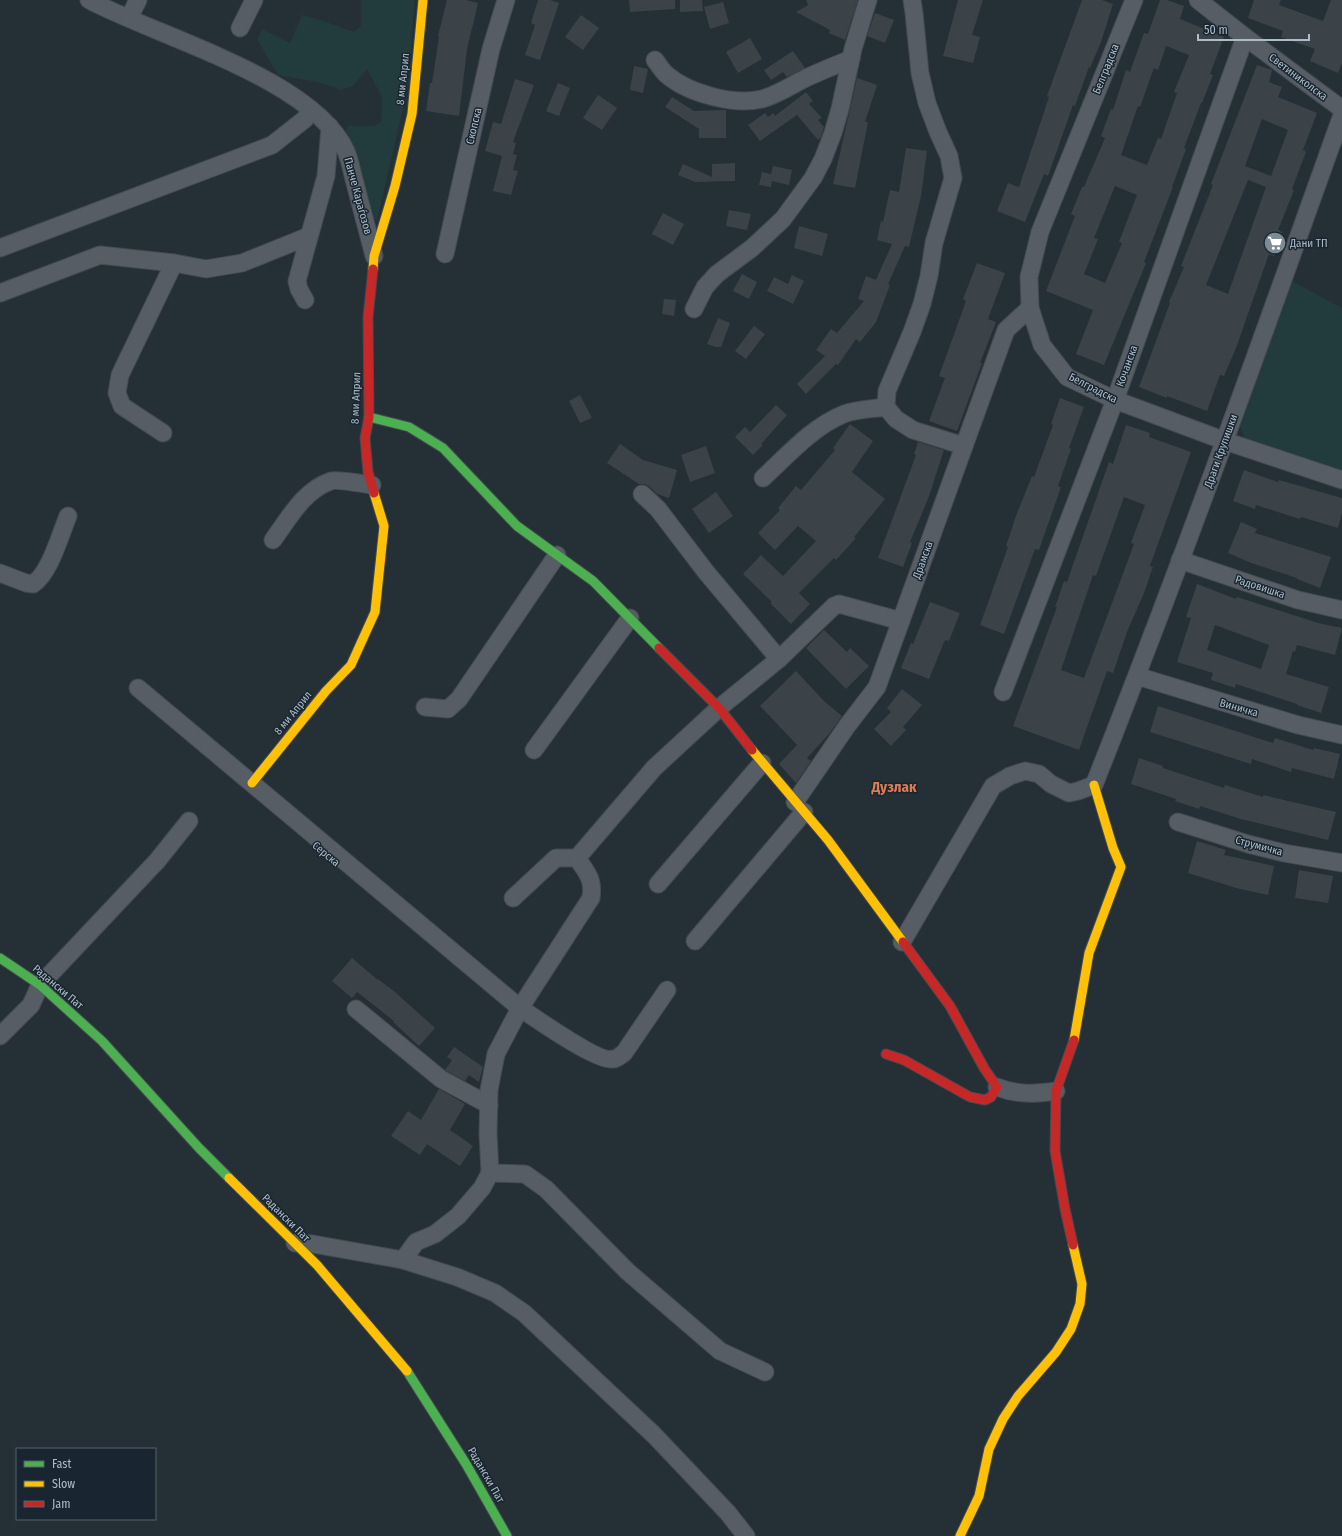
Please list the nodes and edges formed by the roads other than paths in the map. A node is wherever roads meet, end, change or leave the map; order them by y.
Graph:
1 (89, 0) edge
2 (138, 0) edge
3 (254, 0) edge
4 (423, 0) edge
5 (506, 0) edge
6 (868, 0) edge
7 (912, 0) edge
8 (1134, 0) edge
9 (1198, 0) edge
10 (129, 18) junction
11 (240, 28) dead end
12 (1245, 37) junction
13 (851, 59) junction
14 (655, 60) dead end
15 (311, 110) junction
16 (1342, 110) edge
17 (1342, 115) edge
18 (330, 127) junction
19 (310, 236) junction
20 (0, 248) edge
21 (445, 254) dead end
22 (374, 256) junction
23 (174, 263) junction
24 (0, 294) edge
25 (305, 300) dead end
26 (1030, 308) junction
27 (694, 309) dead end
28 (1115, 400) junction
29 (886, 407) junction
30 (369, 417) junction
31 (163, 433) dead end
32 (1225, 441) junction
33 (964, 446) junction
34 (763, 478) dead end
35 (1342, 480) edge
36 (372, 485) junction
37 (642, 494) dead end
38 (68, 516) dead end
39 (273, 540) dead end
40 (557, 555) junction
41 (1180, 560) junction
42 (0, 573) edge
43 (1342, 610) edge
44 (630, 618) junction
45 (901, 621) junction
46 (778, 659) junction
47 (1137, 676) junction
48 (1003, 692) dead end
49 (425, 707) dead end
50 (719, 708) junction
51 (1342, 734) edge
52 (534, 750) dead end
53 (762, 763) junction
54 (252, 783) junction
55 (1094, 785) junction
56 (800, 807) junction
57 (189, 821) dead end
58 (1178, 822) dead end
59 (577, 858) junction
60 (1342, 863) edge
61 (658, 884) dead end
62 (513, 898) dead end
63 (695, 941) dead end
64 (902, 942) junction
65 (0, 958) edge
66 (40, 985) junction
67 (667, 990) dead end
68 (520, 1008) junction
69 (356, 1009) dead end
70 (0, 1036) edge
71 (886, 1054) dead end
72 (997, 1087) junction
73 (1056, 1092) junction
74 (489, 1105) junction
75 (490, 1173) junction
76 (296, 1244) junction
77 (403, 1260) junction
78 (765, 1372) dead end
79 (507, 1536) edge
80 (746, 1536) edge
81 (960, 1536) edge

1 - 10 street
2 - 10 street
3 - 11 street
4 - 22 street, 8 ми Април
5 - 21 street, Скопска
6 - 13 street
7 - 29 street
8 - 26 street, Белградска
9 - 12 street, Светиниколска
10 - 15 street, Панче Караѓозов
12 - 16 street, Светиниколска
12 - 28 street, Кочанска
13 - 14 street
13 - 27 street
15 - 18 street, Панче Караѓозов
15 - 20 street
17 - 32 street, Драги Крупишки
18 - 19 street
18 - 22 street, Панче Караѓозов
19 - 23 street
19 - 25 street
22 - 30 street, 8 ми Април
23 - 24 street
23 - 31 street
26 - 28 street, Белградска
26 - 33 street, Драмска
28 - 32 street, Белградска
28 - 48 street, Кочанска
29 - 33 street
29 - 34 street
30 - 36 street, 8 ми Април
30 - 40 street
32 - 35 street, Белградска
32 - 41 street, Драги Крупишки
33 - 45 street, Драмска
36 - 39 street
36 - 54 street, 8 ми Април
37 - 46 street
38 - 42 street
40 - 44 street
40 - 49 street
41 - 43 street, Радовишка
41 - 47 street, Драги Крупишки
44 - 50 street
44 - 52 street
45 - 46 street
45 - 56 street, Драмска
46 - 50 street
47 - 51 street, Виничка
47 - 55 street, Драги Крупишки
50 - 53 street
50 - 59 street
53 - 56 street
53 - 61 street
54 - 68 street
54 - 68 street, Серска
55 - 64 street
55 - 73 street
56 - 63 street, Драмска
56 - 64 street
57 - 66 street
58 - 60 street, Струмичка
59 - 62 street
59 - 68 street
64 - 72 street
65 - 66 street, Радански Пат
66 - 70 street
66 - 76 street, Радански Пат
67 - 68 street
68 - 74 street
69 - 74 street
71 - 72 street
72 - 73 street
73 - 81 street
74 - 75 street
75 - 77 street
75 - 78 street
76 - 77 street
76 - 79 street, Радански Пат
77 - 80 street

